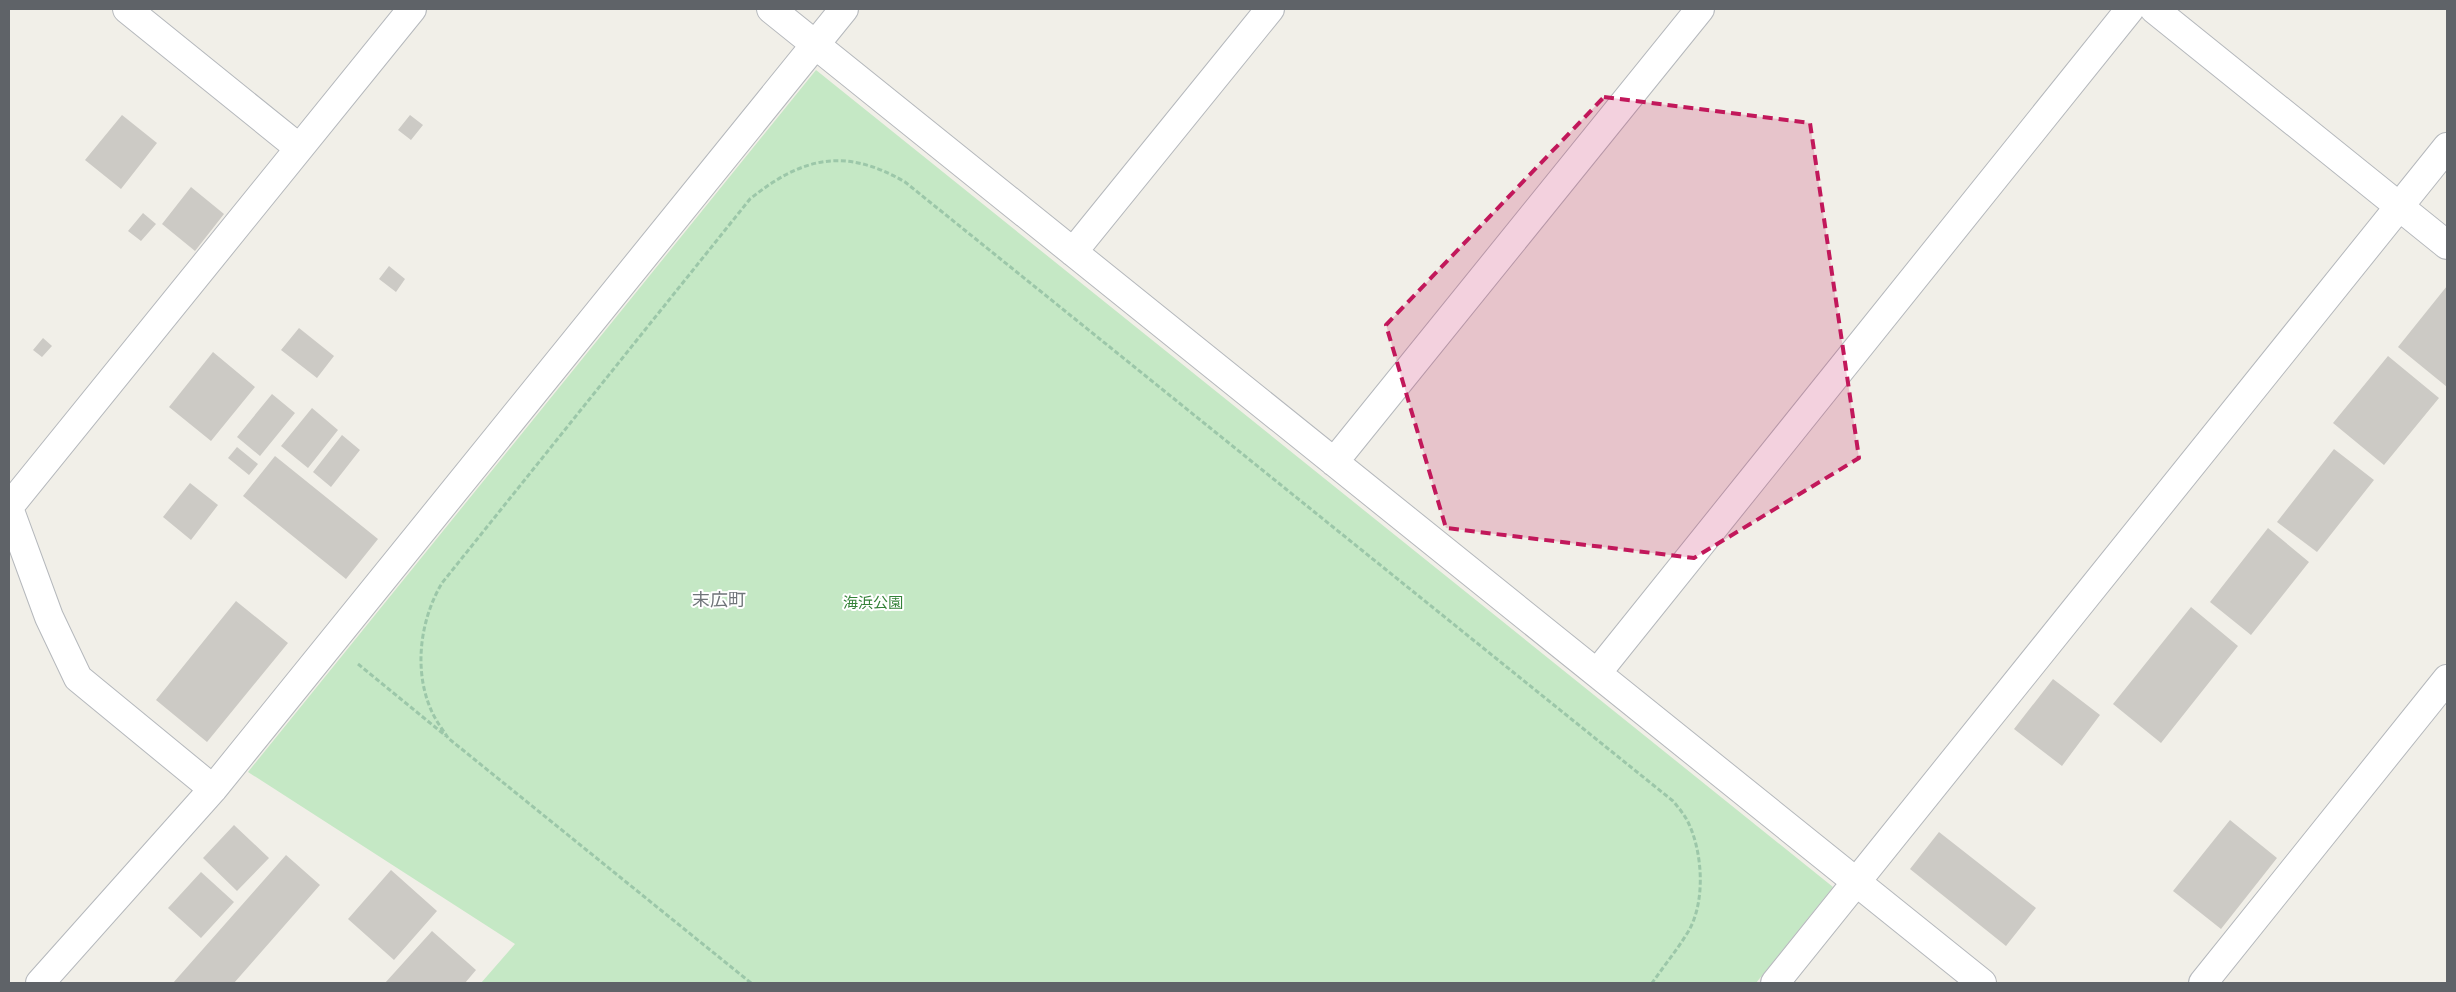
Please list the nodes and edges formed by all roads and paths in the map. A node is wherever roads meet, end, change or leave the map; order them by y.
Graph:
1 (127, 9) edge
2 (412, 9) edge
3 (771, 9) edge
4 (844, 9) edge
5 (1270, 9) edge
6 (1700, 9) edge
7 (2130, 9) edge
8 (2154, 9) edge
9 (815, 44) junction
10 (299, 148) junction
11 (2447, 148) edge
12 (2400, 206) junction
13 (2447, 245) edge
14 (1073, 252) junction
15 (1334, 462) junction
16 (9, 508) edge
17 (333, 643) junction
18 (1596, 673) junction
19 (2447, 679) edge
20 (448, 738) junction
21 (213, 789) junction
22 (1857, 882) junction
23 (40, 983) edge
24 (751, 983) edge
25 (1652, 983) edge
26 (1775, 983) edge
27 (1982, 983) edge
28 (2203, 983) edge

1 - 10 street
2 - 10 street
3 - 9 street
4 - 9 street
5 - 14 street
6 - 15 street
7 - 18 street
8 - 12 street
9 - 14 street
9 - 17 street
10 - 16 street
11 - 12 street
12 - 13 street
12 - 22 street
14 - 15 street
15 - 18 street
16 - 21 street
17 - 20 path
17 - 21 street
18 - 22 street
19 - 28 street
20 - 24 path
20 - 25 path
21 - 23 street
22 - 26 street
22 - 27 street

